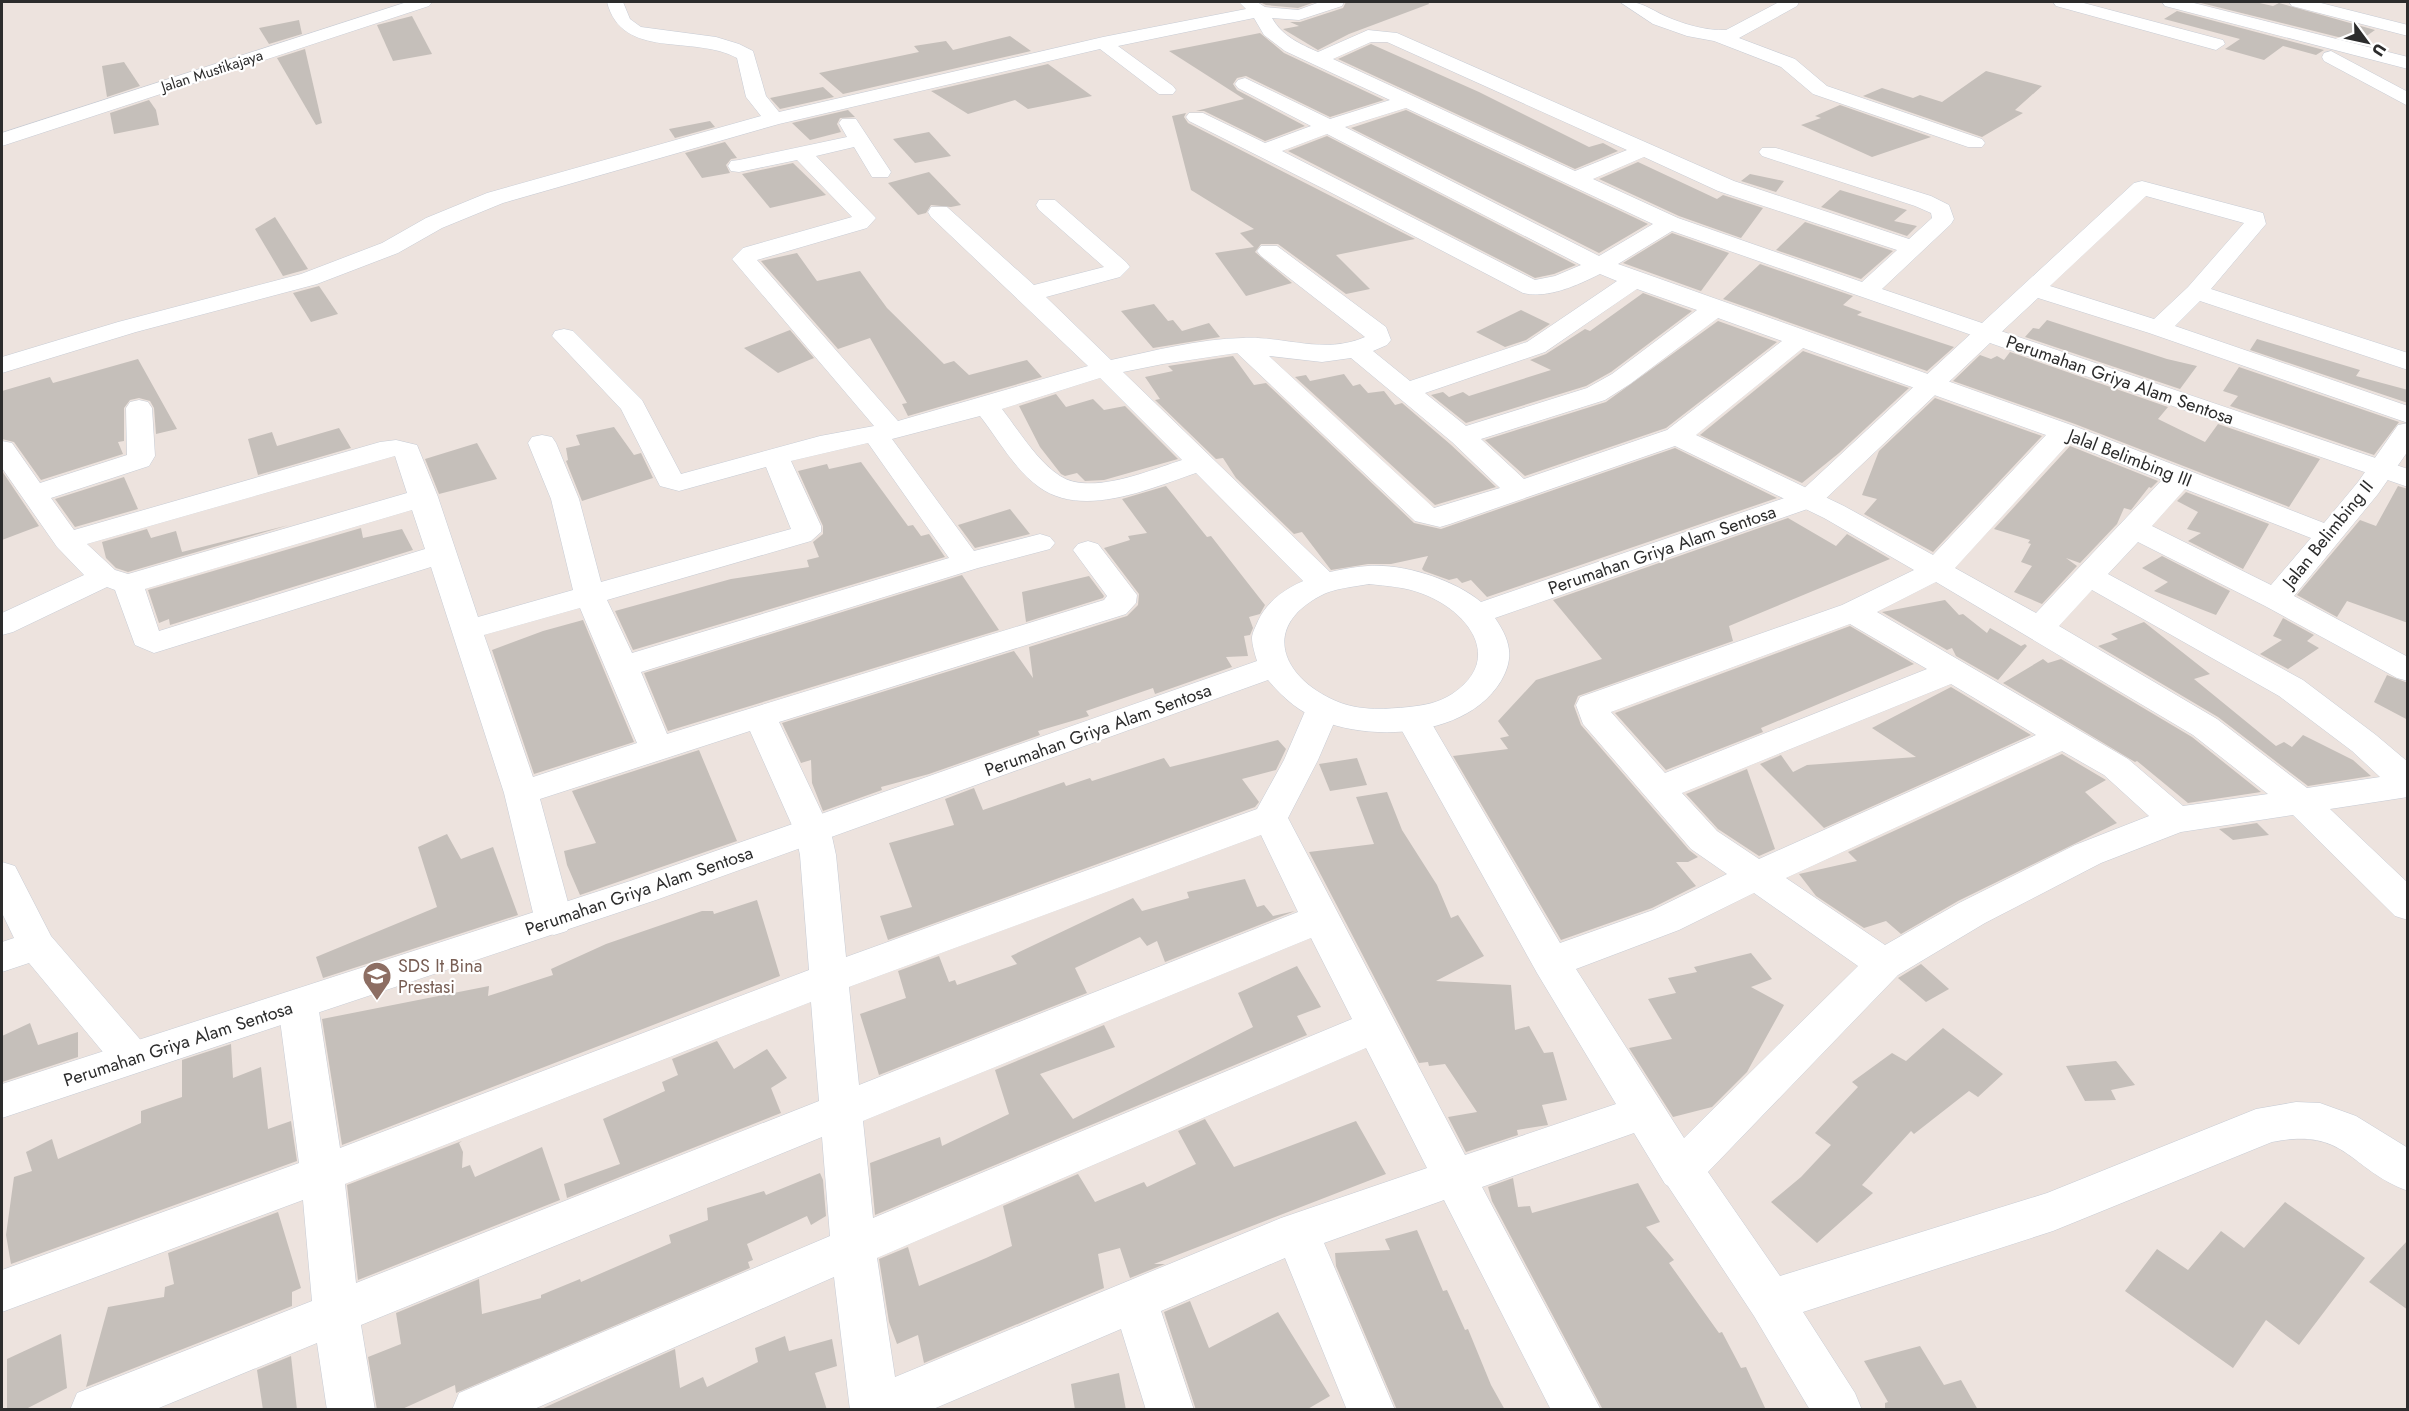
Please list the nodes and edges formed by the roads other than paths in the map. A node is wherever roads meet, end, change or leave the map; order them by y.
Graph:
1 (423, 2) edge
2 (615, 2) edge
3 (1336, 2) edge
4 (1629, 2) edge
5 (1791, 2) edge
6 (2063, 2) edge
7 (2171, 2) edge
8 (2298, 2) edge
9 (1253, 7) edge
10 (2260, 26) junction
11 (2403, 26) edge
12 (1718, 36) junction
13 (1103, 43) junction
14 (2216, 44) dead end
15 (2279, 50) dead end
16 (2359, 50) junction
17 (2383, 57) junction
18 (1320, 58) junction
19 (2408, 63) edge
20 (1245, 84) dead end
21 (1166, 90) dead end
22 (2408, 100) edge
23 (1407, 101) junction
24 (836, 104) junction
25 (1196, 117) dead end
26 (774, 119) junction
27 (1329, 126) junction
28 (2, 140) edge
29 (860, 140) junction
30 (1975, 143) dead end
31 (1644, 150) junction
32 (1264, 151) junction
33 (801, 152) junction
34 (1769, 152) dead end
35 (739, 166) dead end
36 (880, 172) dead end
37 (1574, 179) junction
38 (1047, 205) dead end
39 (939, 212) dead end
40 (1670, 224) junction
41 (1914, 248) junction
42 (1269, 251) dead end
43 (1599, 265) junction
44 (1634, 280) junction
45 (2034, 289) junction
46 (1866, 291) junction
47 (2196, 292) junction
48 (1029, 294) junction
49 (1717, 307) junction
50 (2158, 327) junction
51 (1986, 333) junction
52 (564, 336) dead end
53 (1801, 338) junction
54 (1243, 345) junction
55 (1356, 350) junction
56 (2408, 362) edge
57 (2, 365) edge
58 (1104, 369) junction
59 (1929, 384) junction
60 (1408, 390) junction
61 (986, 406) junction
62 (139, 408) dead end
63 (2408, 415) edge
64 (2408, 431) edge
65 (2064, 432) junction
66 (883, 433) junction
67 (1462, 436) junction
68 (1677, 436) junction
69 (542, 442) dead end
70 (2, 449) edge
71 (775, 456) junction
72 (1200, 462) junction
73 (2379, 469) junction
74 (2179, 478) junction
75 (2408, 479) edge
76 (1521, 492) junction
77 (34, 494) junction
78 (423, 497) junction
79 (1809, 499) junction
80 (2134, 529) junction
81 (2329, 535) junction
82 (67, 541) junction
83 (1041, 543) dead end
84 (1088, 550) dead end
85 (441, 554) junction
86 (967, 562) junction
87 (1935, 571) junction
88 (2089, 576) junction
89 (116, 581) junction
90 (1323, 583) junction
91 (589, 595) junction
92 (2276, 599) junction
93 (1853, 612) junction
94 (1477, 614) junction
95 (2, 625) edge
96 (2039, 628) junction
97 (467, 630) junction
98 (623, 667) junction
99 (1272, 667) junction
100 (1953, 671) junction
101 (2408, 671) edge
102 (1323, 710) junction
103 (760, 716) junction
104 (1413, 720) junction
105 (2062, 737) junction
106 (657, 751) junction
107 (2408, 784) edge
108 (1660, 789) junction
109 (521, 793) junction
110 (2301, 802) junction
111 (1270, 818) junction
112 (2176, 820) junction
113 (813, 832) junction
114 (2, 876) edge
115 (1756, 876) junction
116 (2408, 906) edge
117 (1320, 919) junction
118 (554, 921) junction
119 (37, 946) junction
120 (2, 957) edge
121 (1551, 962) junction
122 (1884, 964) junction
123 (828, 979) junction
124 (298, 1005) junction
125 (1376, 1027) junction
126 (131, 1057) junction
127 (2, 1101) edge
128 (842, 1108) junction
129 (1643, 1112) junction
130 (1680, 1171) junction
131 (2408, 1172) edge
132 (322, 1174) junction
133 (1458, 1178) junction
134 (1297, 1232) junction
135 (853, 1247) junction
136 (2, 1291) edge
137 (1135, 1301) junction
138 (1770, 1301) junction
139 (336, 1312) junction
140 (875, 1409) edge
141 (94, 1410) edge
142 (351, 1410) edge
143 (476, 1410) edge
144 (1170, 1410) edge
145 (1371, 1410) edge
146 (1577, 1410) edge
147 (1838, 1410) edge

1 - 28 street, Jalan Mustikajaya
2 - 26 street
3 - 9 street
4 - 12 street
5 - 12 street
6 - 14 street
7 - 10 street
8 - 11 street
9 - 13 street
9 - 18 street
10 - 15 street
10 - 16 street
11 - 16 street
12 - 30 street
13 - 21 street
13 - 24 street
16 - 17 street
17 - 19 street
17 - 22 street
18 - 23 street
18 - 31 street
20 - 27 street, Jalal Belimbing III
23 - 27 street
23 - 37 street
24 - 26 street
24 - 29 street
25 - 32 street
26 - 57 street
27 - 32 street
27 - 43 street, Jalal Belimbing III
29 - 33 street
29 - 36 street
31 - 37 street
31 - 41 street
32 - 43 street
33 - 35 street
33 - 66 street
34 - 41 street
37 - 40 street
38 - 48 street
39 - 48 street
40 - 43 street
40 - 46 street
41 - 46 street
42 - 55 street
43 - 44 street, Jalal Belimbing III
44 - 49 street, Jalal Belimbing III
44 - 60 street
45 - 47 street
45 - 50 street
45 - 51 street
46 - 51 street
47 - 50 street
47 - 56 street
48 - 58 street
49 - 53 street, Jalal Belimbing III
49 - 67 street
50 - 63 street
51 - 59 street, Perumahan Griya Alam Sentosa
51 - 73 street, Perumahan Griya Alam Sentosa
52 - 71 street
53 - 59 street, Jalal Belimbing III
53 - 68 street
54 - 55 street
54 - 58 street
54 - 76 street
55 - 60 street
58 - 61 street
58 - 72 street
59 - 65 street, Jalal Belimbing III
59 - 79 street, Perumahan Griya Alam Sentosa
60 - 67 street
61 - 66 street
61 - 72 street
62 - 77 street
64 - 73 street, Jalan Belimbing II
65 - 74 street, Jalal Belimbing III
65 - 87 street
66 - 71 street
66 - 86 street
67 - 76 street
68 - 76 street
68 - 79 street
69 - 91 street
70 - 77 street
71 - 91 street
72 - 90 street
73 - 75 street, Perumahan Griya Alam Sentosa
73 - 81 street, Jalan Belimbing II
74 - 80 street
74 - 81 street, Jalal Belimbing III
77 - 82 street
78 - 82 street
78 - 85 street
78 - 89 street
79 - 87 street
79 - 94 street, Perumahan Griya Alam Sentosa
80 - 88 street
80 - 92 street
81 - 92 street, Jalan Belimbing II
82 - 89 street
83 - 86 street
84 - 103 street
85 - 89 street
85 - 97 street
86 - 98 street
87 - 93 street
87 - 96 street
88 - 96 street
88 - 107 street
89 - 95 street
90 - 94 street
90 - 99 street
91 - 97 street
91 - 98 street
92 - 101 street
93 - 100 street
93 - 108 street
94 - 104 street
96 - 110 street
97 - 109 street
98 - 106 street
99 - 102 street
99 - 113 street, Perumahan Griya Alam Sentosa
100 - 105 street
100 - 108 street
102 - 104 street
102 - 111 street
103 - 106 street
103 - 113 street
104 - 121 street
105 - 112 street
105 - 115 street
106 - 109 street
107 - 110 street
108 - 115 street
109 - 118 street
110 - 112 street
110 - 116 street
111 - 117 street
111 - 123 street
112 - 122 street
113 - 118 street, Perumahan Griya Alam Sentosa
113 - 123 street
114 - 119 street
115 - 121 street
115 - 122 street
117 - 125 street
117 - 128 street
118 - 124 street, Perumahan Griya Alam Sentosa
119 - 120 street
119 - 126 street
121 - 129 street
122 - 130 street
123 - 128 street
123 - 132 street
124 - 126 street, Perumahan Griya Alam Sentosa
124 - 132 street
125 - 133 street
125 - 135 street
126 - 127 street, Perumahan Griya Alam Sentosa
128 - 135 street
128 - 139 street
129 - 130 street
129 - 133 street
130 - 138 street
131 - 138 street
132 - 136 street
132 - 139 street
133 - 134 street
133 - 146 street
134 - 137 street
134 - 145 street
135 - 140 street
135 - 143 street
137 - 140 street
137 - 144 street
138 - 147 street
139 - 141 street
139 - 142 street

